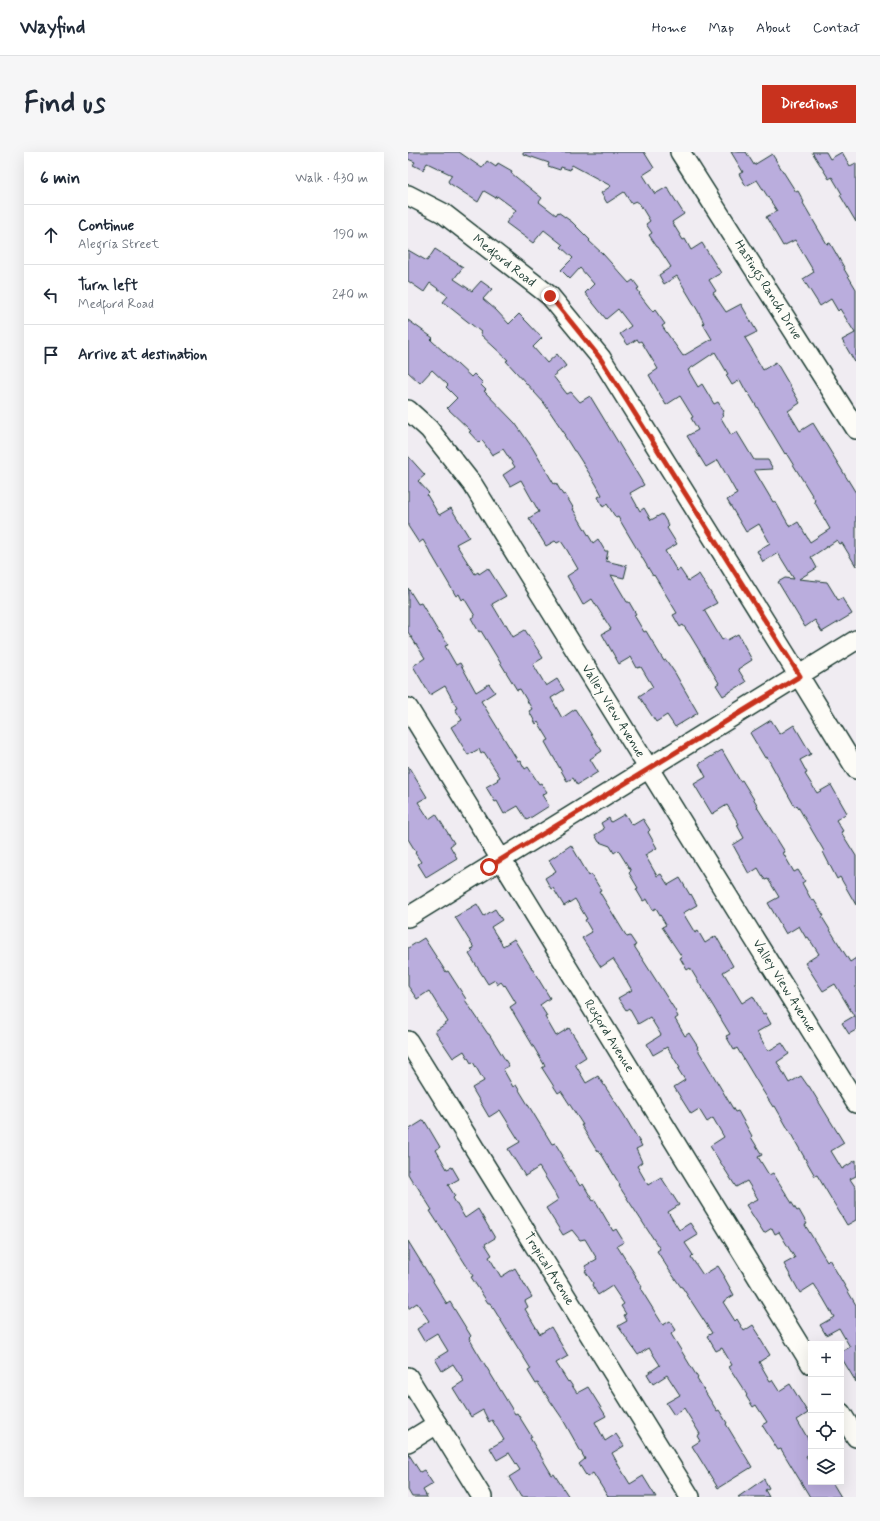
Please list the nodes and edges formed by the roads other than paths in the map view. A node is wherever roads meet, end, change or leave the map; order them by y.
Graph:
1 (680, 152) edge
2 (408, 195) edge
3 (408, 410) edge
4 (856, 429) edge
5 (856, 640) edge
6 (800, 676) junction
7 (408, 708) edge
8 (649, 768) junction
9 (856, 769) edge
10 (501, 860) junction
11 (408, 917) edge
12 (408, 1041) edge
13 (856, 1102) edge
14 (808, 1359) edge
15 (408, 1377) edge
16 (844, 1418) edge
17 (437, 1424) junction
18 (856, 1437) edge
19 (408, 1442) edge
20 (482, 1497) edge
21 (690, 1497) edge

1 - 4 street, Hastings Ranch Drive
2 - 6 street, Medford Road
3 - 8 street, Valley View Avenue
5 - 6 street
6 - 8 street
6 - 9 street, Medford Road
7 - 10 street, Rexford Avenue
8 - 10 street
8 - 13 street, Valley View Avenue
10 - 11 street
10 - 14 street, Rexford Avenue
12 - 21 street, Tropical Avenue
15 - 17 street
16 - 18 street
17 - 19 street
17 - 20 street

